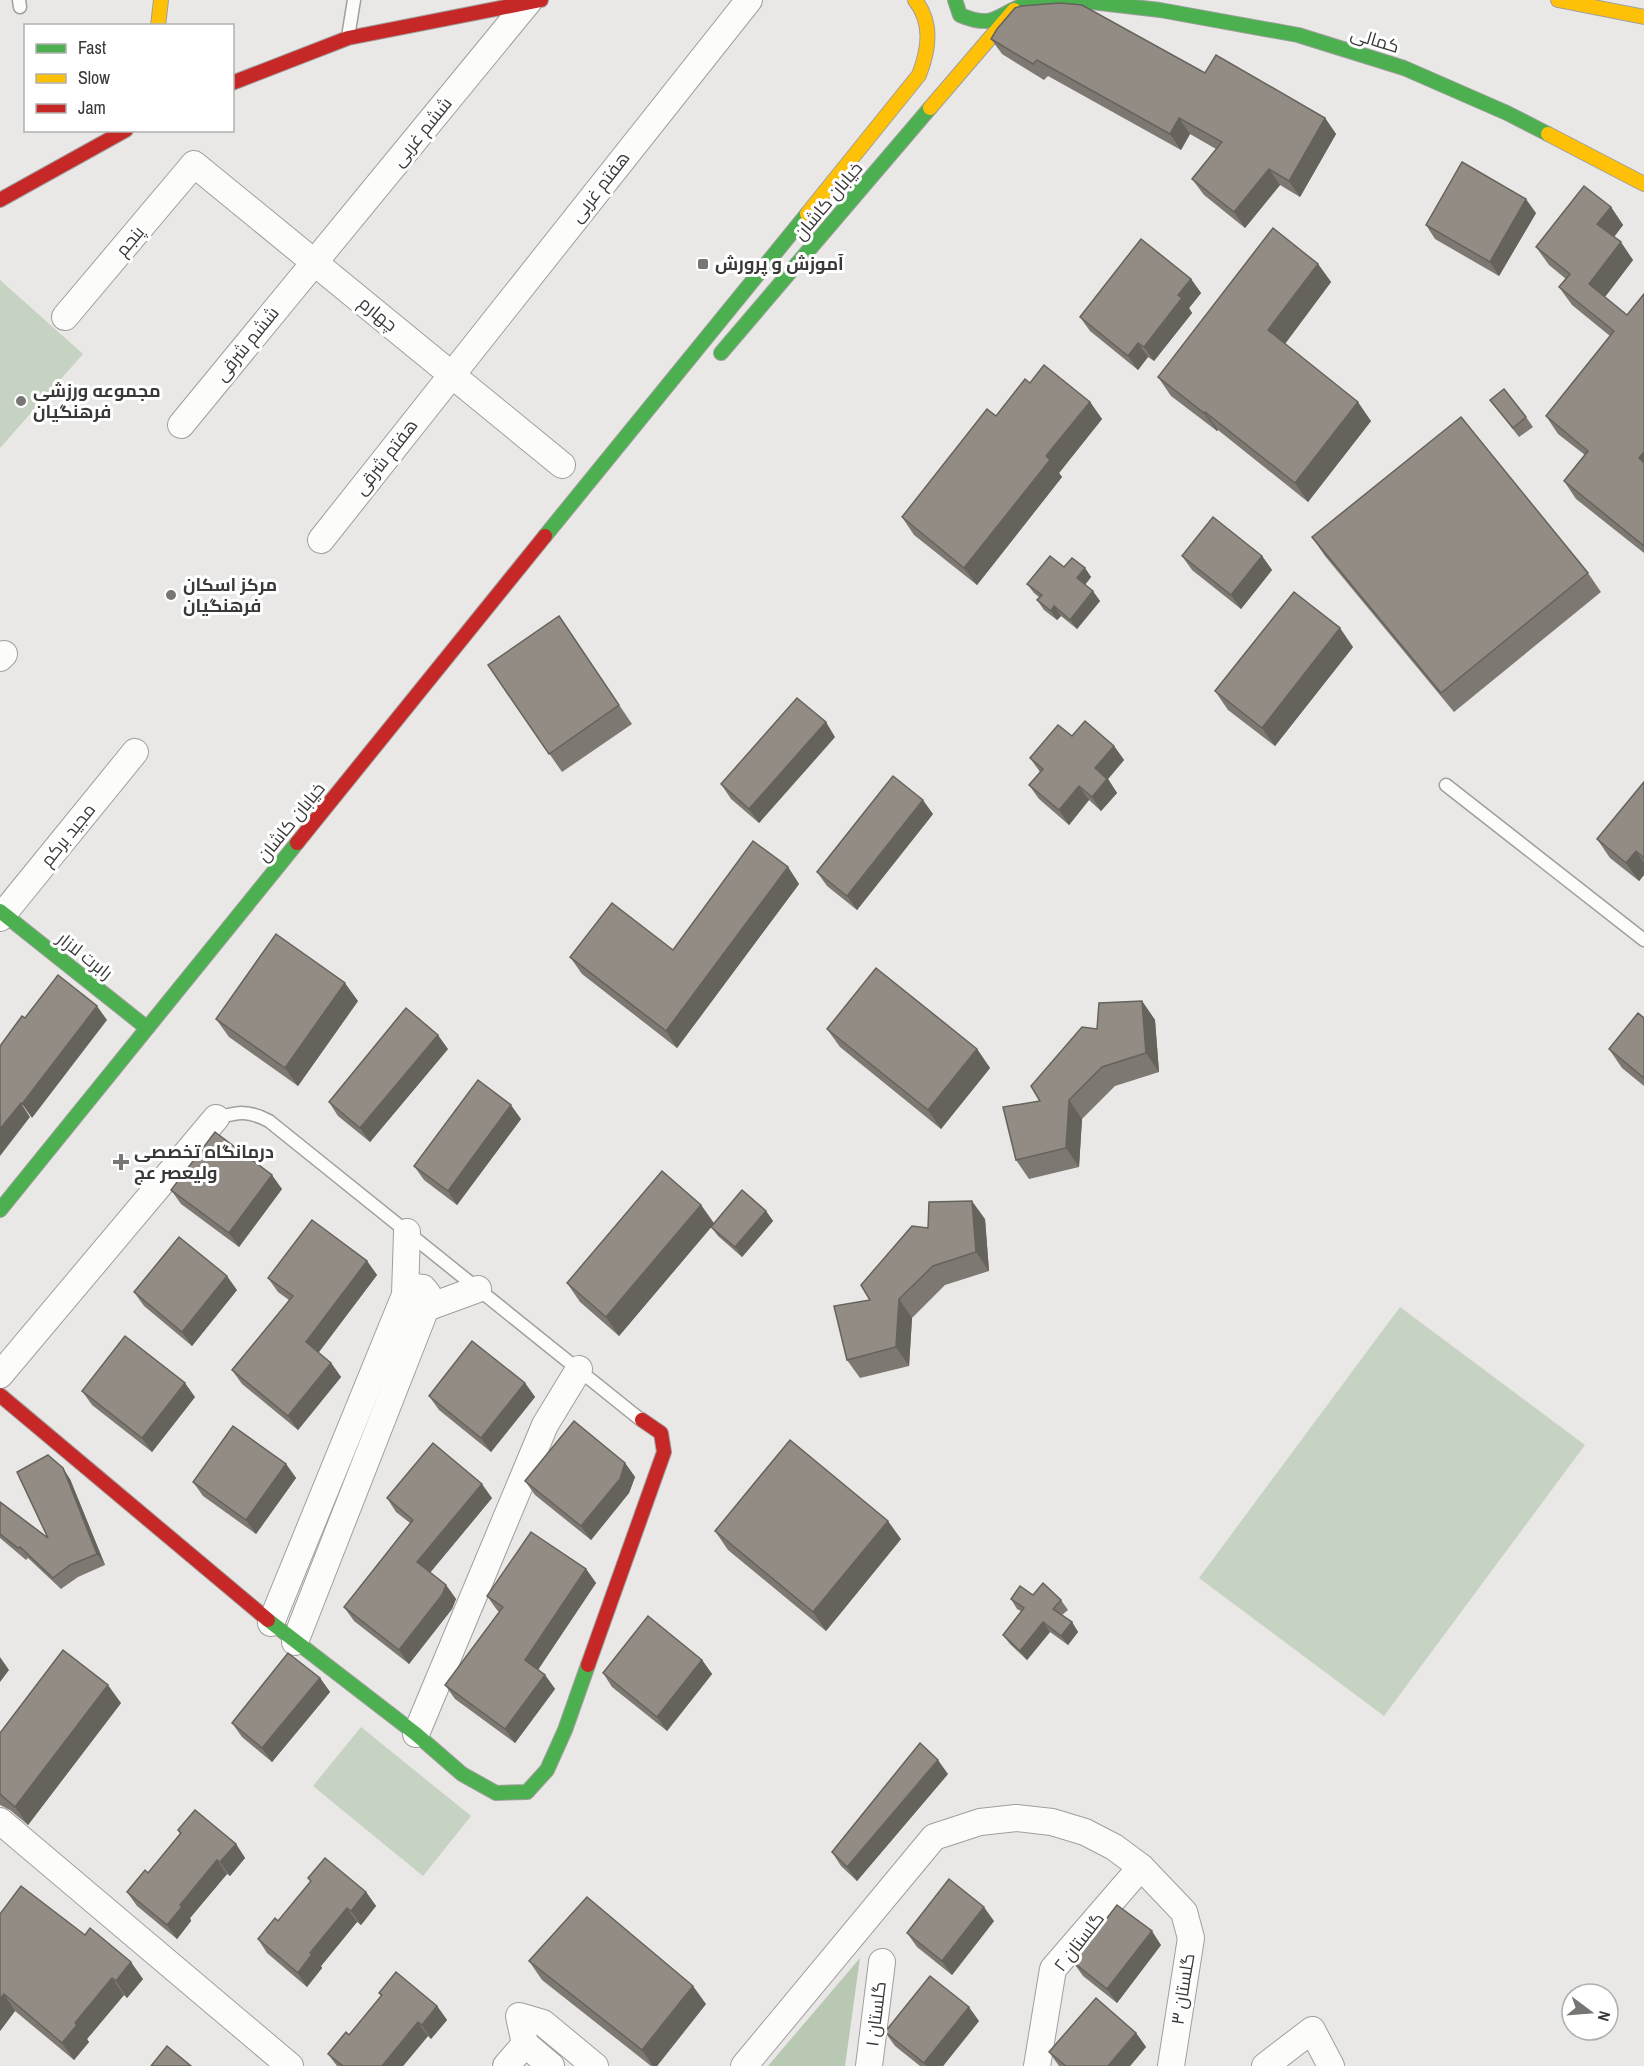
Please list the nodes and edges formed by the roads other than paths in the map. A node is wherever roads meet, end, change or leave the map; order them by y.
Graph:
1 (161, 0) edge
2 (354, 0) edge
3 (541, 0) edge
4 (749, 0) edge
5 (915, 0) edge
6 (955, 0) edge
7 (1072, 0) edge
8 (1558, 0) edge
9 (529, 1) edge
10 (1614, 5) edge
11 (1014, 10) junction
12 (1644, 17) edge
13 (158, 24) edge
14 (348, 38) junction
15 (234, 82) edge
16 (122, 132) edge
17 (194, 164) joint
18 (1644, 183) edge
19 (0, 200) edge
20 (314, 262) junction
21 (65, 317) dead end
22 (709, 368) dead end
23 (452, 375) junction
24 (662, 417) dead end
25 (181, 425) dead end
26 (610, 456) junction
27 (562, 465) dead end
28 (321, 540) dead end
29 (135, 752) dead end
30 (1446, 785) dead end
31 (1, 914) edge
32 (1644, 940) edge
33 (147, 1028) junction
34 (216, 1118) joint
35 (0, 1210) edge
36 (407, 1232) junction
37 (478, 1289) junction
38 (405, 1295) junction
39 (426, 1308) junction
40 (579, 1370) junction
41 (0, 1375) edge
42 (0, 1395) edge
43 (642, 1420) joint
44 (271, 1623) junction
45 (295, 1642) junction
46 (416, 1734) junction
47 (0, 1821) edge
48 (1141, 1867) junction
49 (882, 1962) dead end
50 (525, 2044) junction
51 (290, 2066) edge
52 (506, 2066) edge
53 (551, 2066) edge
54 (595, 2066) edge
55 (744, 2066) edge
56 (869, 2066) edge
57 (1037, 2066) edge
58 (1171, 2066) edge
59 (1265, 2066) edge
60 (1331, 2066) edge

1 - 13 street
2 - 14 lane
3 - 9 street
4 - 23 street, هفتم غربی
5 - 26 street, خیابان کاشان
6 - 11 street, کمالی
7 - 11 street, کمالی
7 - 18 street, کمالی
8 - 10 street
9 - 14 street
9 - 20 street, ششم غربی
10 - 12 street
11 - 22 street, خیابان کاشان
14 - 15 street
16 - 19 street
17 - 20 street, چهارم
17 - 21 street, پنجم
20 - 23 street, چهارم
20 - 25 street, ششم شرقی
23 - 27 street, چهارم
23 - 28 street, هفتم شرقی
24 - 26 street, خیابان کاشان
26 - 33 street, خیابان کاشان
29 - 31 street, مجید برکم
30 - 32 lane
31 - 33 street, رابرت لازار
33 - 35 street, خیابان کاشان
34 - 36 lane
34 - 41 street
36 - 37 lane
36 - 38 street
37 - 39 street
37 - 40 lane
38 - 39 street
38 - 44 street
39 - 45 street
40 - 43 lane
40 - 46 street
42 - 44 street
43 - 46 street
44 - 45 street
45 - 46 street
47 - 51 street
48 - 55 street
48 - 57 street, گلستان ۲
48 - 58 street, گلستان ۳
49 - 56 street, گلستان ۱
50 - 52 street
50 - 53 street
50 - 54 street
59 - 60 street

